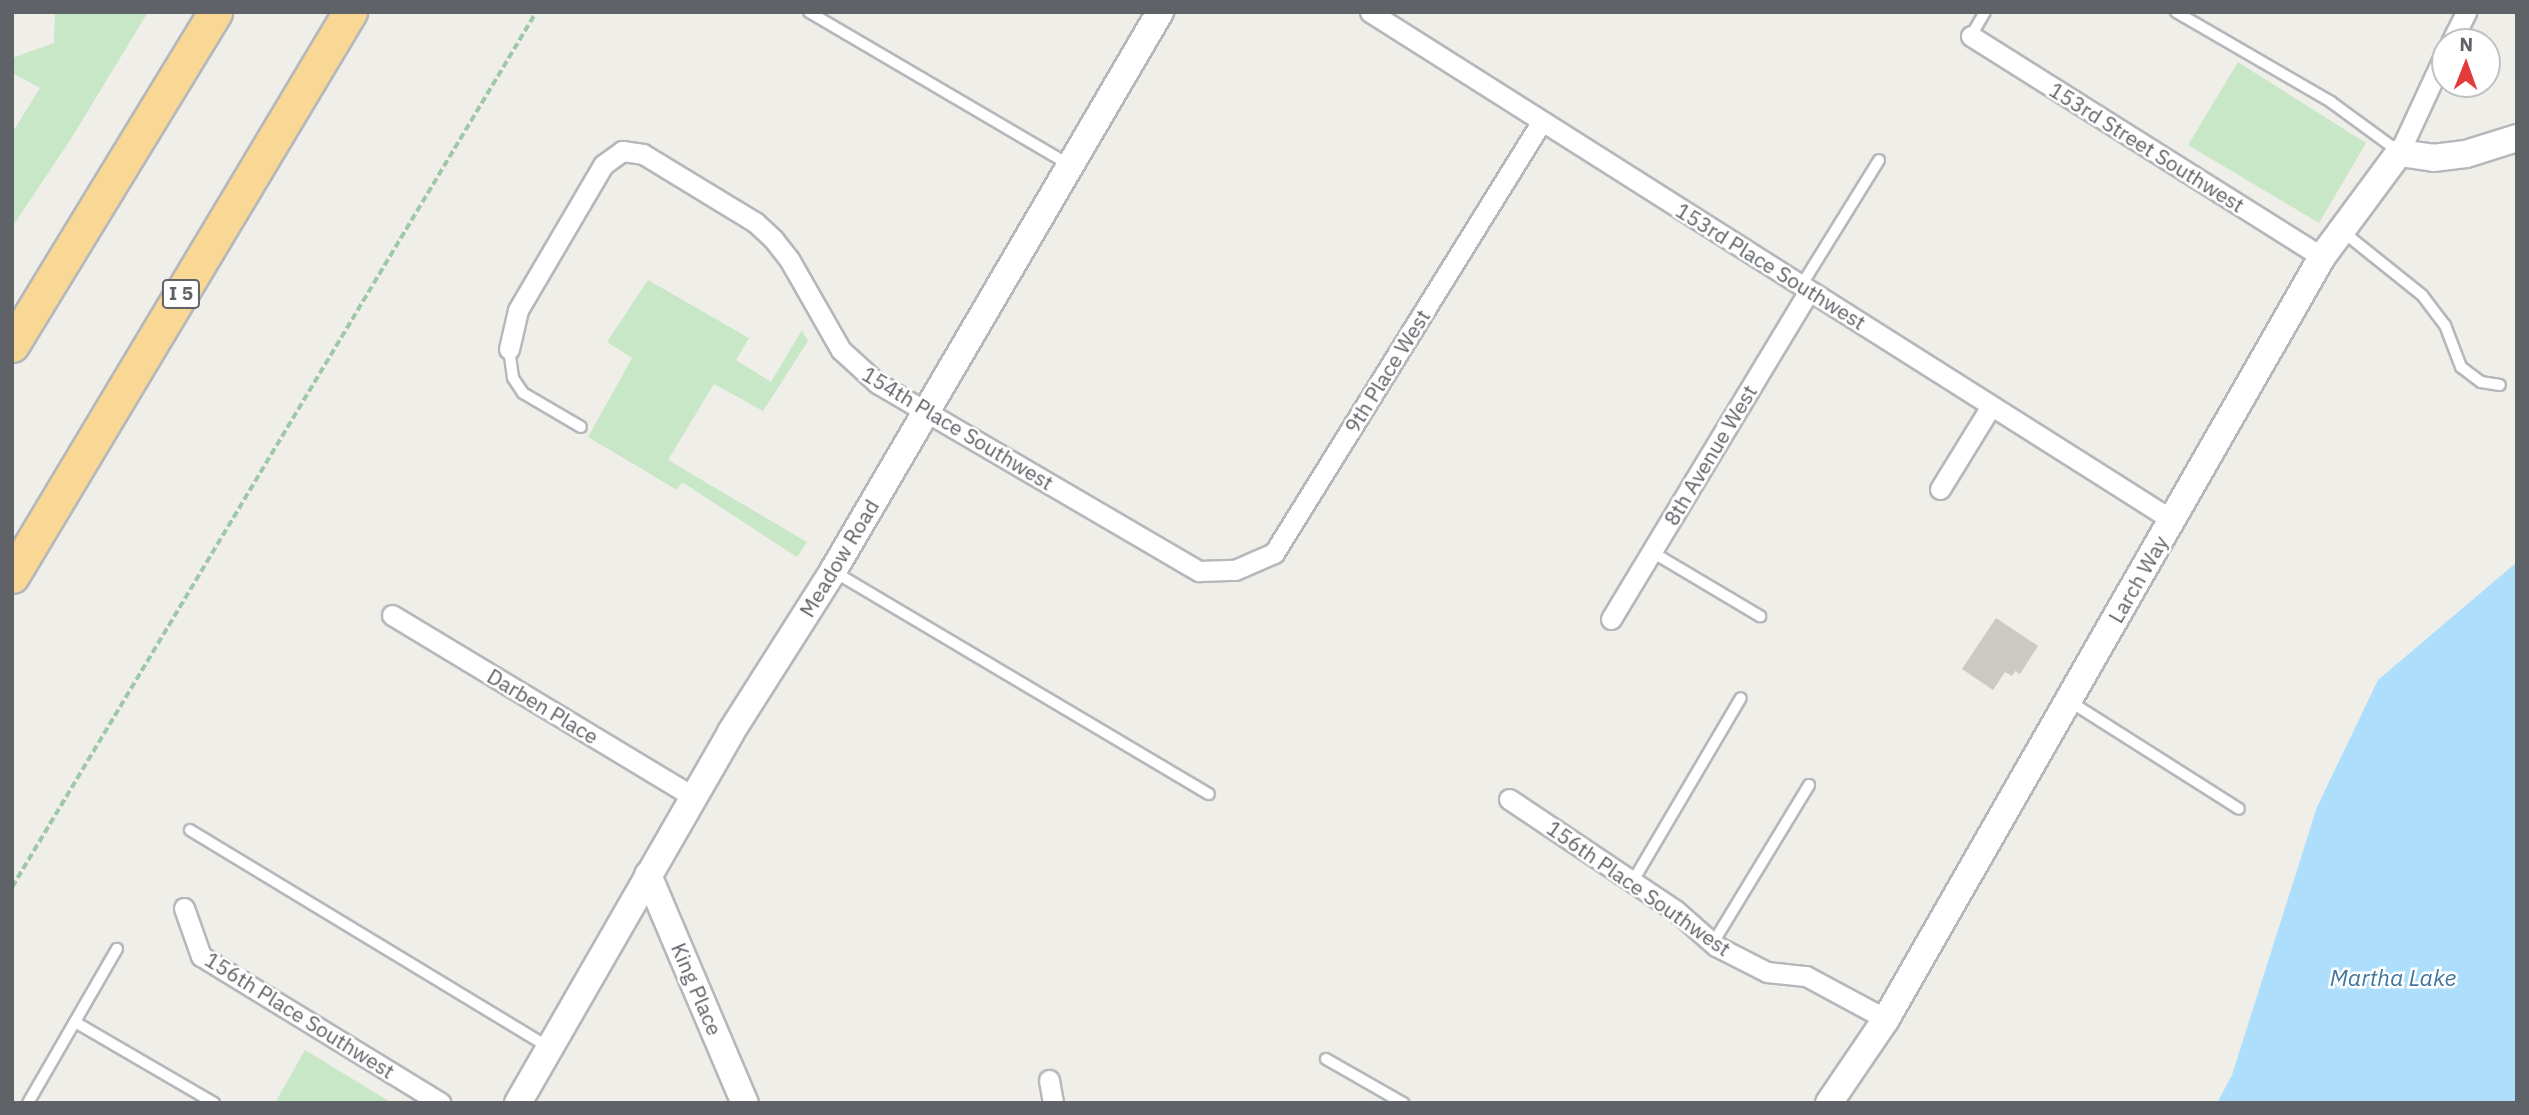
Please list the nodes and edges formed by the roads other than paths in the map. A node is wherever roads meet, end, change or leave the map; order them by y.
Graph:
1 (215, 12) edge
2 (350, 12) edge
3 (809, 12) edge
4 (1160, 12) edge
5 (1370, 12) edge
6 (1985, 12) edge
7 (2176, 12) edge
8 (2466, 12) edge
9 (2458, 28) edge
10 (1971, 36) joint
11 (2431, 84) edge
12 (1542, 121) junction
13 (2517, 138) edge
14 (2399, 153) junction
15 (1879, 160) dead end
16 (1070, 165) junction
17 (2342, 231) junction
18 (2322, 257) junction
19 (1805, 288) junction
20 (12, 345) edge
21 (509, 349) joint
22 (2501, 385) dead end
23 (1991, 406) junction
24 (925, 411) junction
25 (581, 427) dead end
26 (1940, 489) dead end
27 (2172, 520) junction
28 (1652, 552) junction
29 (833, 571) junction
30 (1199, 571) joint
31 (12, 576) edge
32 (392, 615) dead end
33 (1760, 616) dead end
34 (1611, 619) dead end
35 (1741, 698) dead end
36 (2068, 701) junction
37 (1809, 785) dead end
38 (1209, 794) dead end
39 (694, 797) junction
40 (1508, 799) dead end
41 (2239, 809) dead end
42 (190, 830) dead end
43 (648, 875) junction
44 (1633, 881) junction
45 (184, 908) dead end
46 (1713, 943) junction
47 (117, 949) dead end
48 (1886, 1019) junction
49 (75, 1022) junction
50 (550, 1049) junction
51 (1326, 1059) dead end
52 (1049, 1080) dead end
53 (28, 1103) edge
54 (214, 1103) edge
55 (441, 1103) edge
56 (517, 1103) edge
57 (745, 1103) edge
58 (1053, 1103) edge
59 (1404, 1103) edge
60 (1829, 1103) edge

1 - 20 highway
2 - 31 highway, I 5
3 - 16 lane
4 - 16 street, Meadow Road
5 - 12 street, 153rd Place Southwest
6 - 10 lane
7 - 14 lane
8 - 9 street
10 - 18 street, 153rd Street Southwest
11 - 14 street, Larch Way
12 - 19 street, 153rd Place Southwest
12 - 30 street, 9th Place West
13 - 14 street
14 - 17 street, Larch Way
15 - 19 lane
16 - 24 street, Meadow Road
17 - 18 street, Larch Way
17 - 22 lane
18 - 27 street, Larch Way
19 - 23 street, 153rd Place Southwest
19 - 28 street, 8th Avenue West
21 - 24 street, 154th Place Southwest
21 - 25 lane
23 - 26 street
23 - 27 street, 153rd Place Southwest
24 - 29 street, Meadow Road
24 - 30 street, 154th Place Southwest
27 - 36 street, Larch Way
28 - 33 lane
28 - 34 street, 8th Avenue West
29 - 38 lane
29 - 39 street, Meadow Road
32 - 39 street, Darben Place
35 - 44 lane
36 - 41 lane
36 - 48 street, Larch Way
37 - 46 lane
39 - 43 street, Meadow Road
40 - 44 street, 156th Place Southwest
42 - 50 lane
43 - 50 street, Meadow Road
43 - 57 street, King Place
44 - 46 street, 156th Place Southwest
45 - 55 street, 156th Place Southwest
46 - 48 street, 156th Place Southwest
47 - 49 lane
48 - 60 street, Larch Way
49 - 53 lane
49 - 54 lane
50 - 56 street, Meadow Road
51 - 59 lane
52 - 58 street

